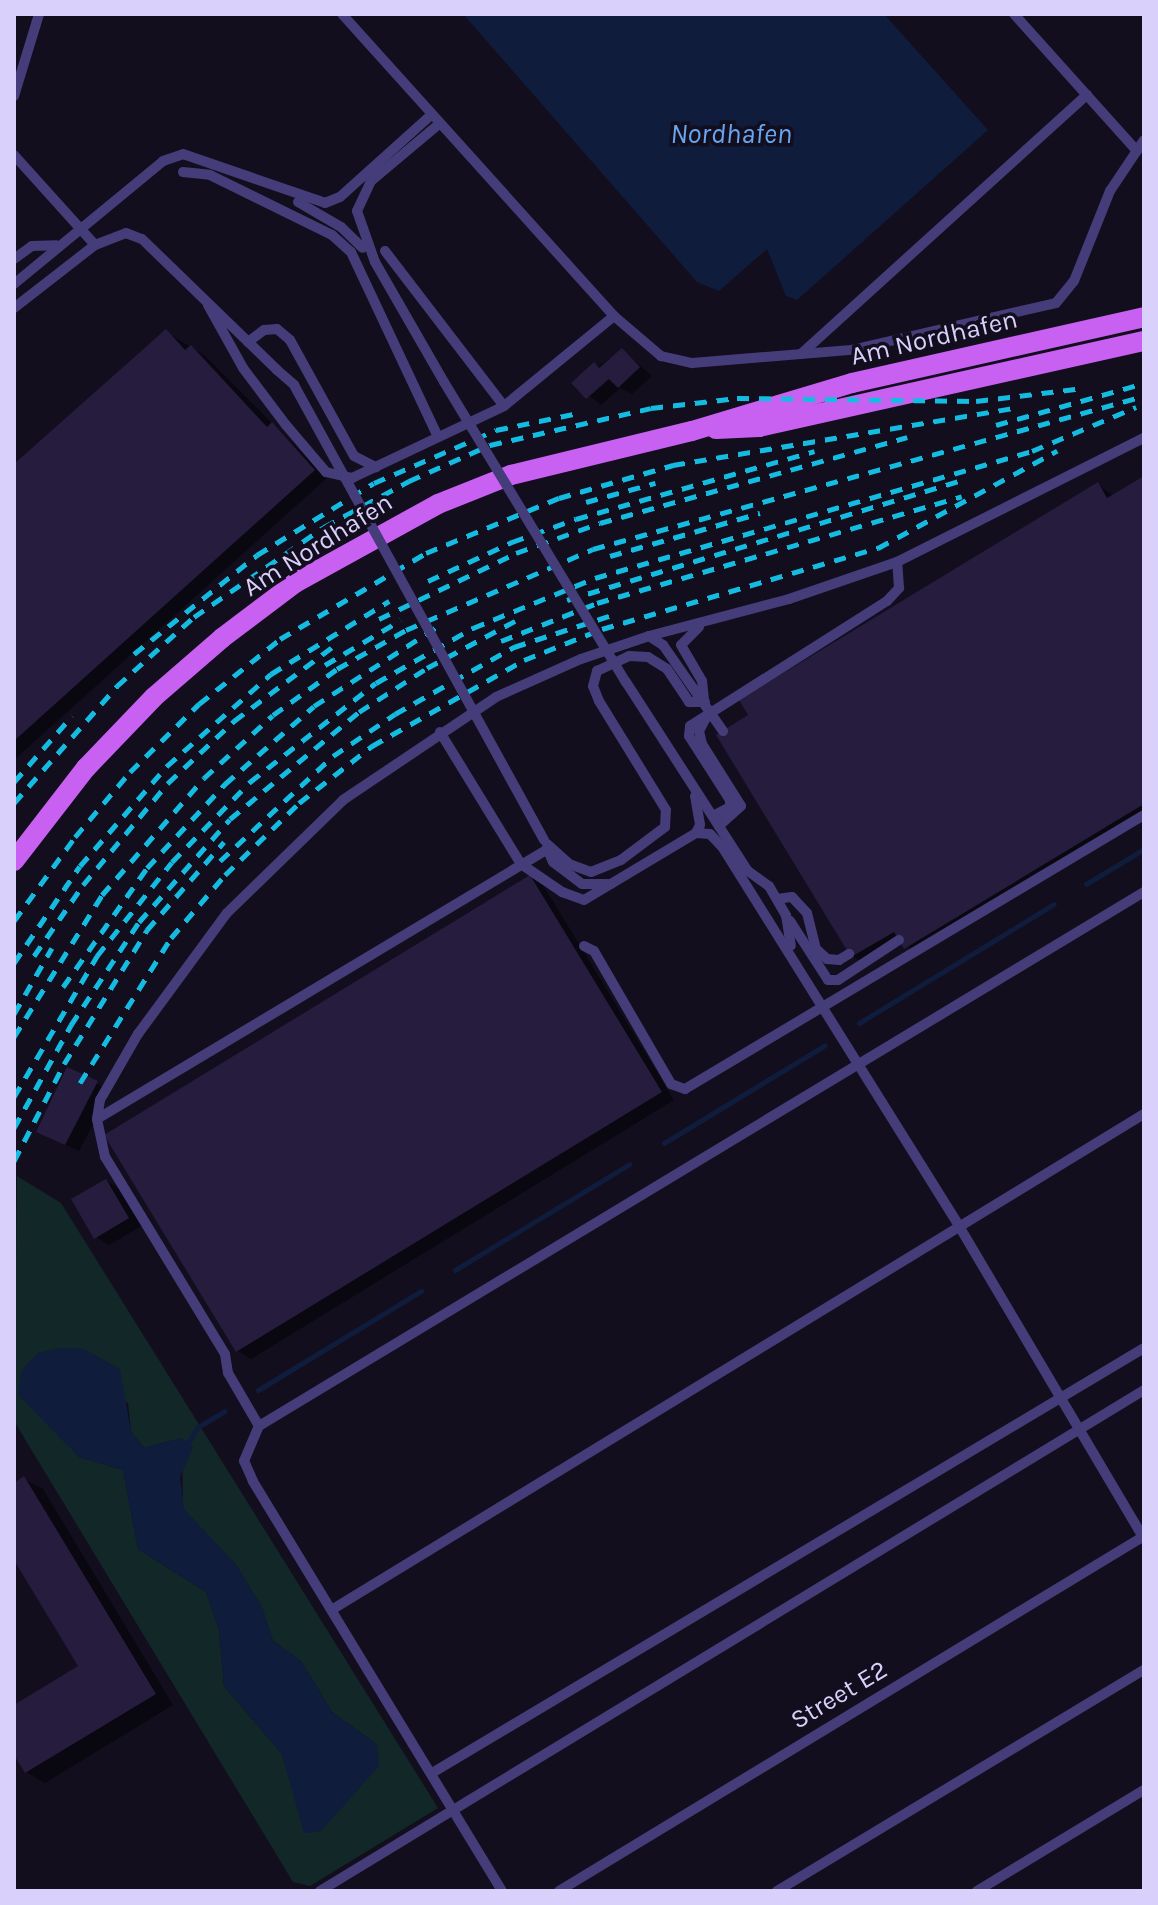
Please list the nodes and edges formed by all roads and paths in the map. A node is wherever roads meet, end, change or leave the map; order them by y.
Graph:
1 (39, 14) edge
2 (342, 14) edge
3 (1014, 14) edge
4 (1087, 95) junction
5 (14, 96) edge
6 (435, 120) junction
7 (1144, 140) edge
8 (1137, 151) junction
9 (14, 155) edge
10 (183, 172) dead end
11 (273, 186) junction
12 (85, 230) junction
13 (56, 245) junction
14 (95, 245) junction
15 (385, 251) dead end
16 (14, 259) edge
17 (375, 262) junction
18 (14, 284) edge
19 (208, 305) junction
20 (14, 308) edge
21 (614, 316) junction
22 (1144, 317) edge
23 (1144, 341) edge
24 (248, 342) junction
25 (800, 355) junction
26 (504, 406) junction
27 (692, 431) junction
28 (438, 437) junction
29 (1144, 438) edge
30 (376, 467) junction
31 (897, 562) junction
32 (708, 621) junction
33 (649, 636) junction
34 (707, 706) junction
35 (723, 731) dead end
36 (440, 732) junction
37 (692, 786) junction
38 (1144, 815) edge
39 (716, 821) junction
40 (696, 833) junction
41 (546, 845) junction
42 (14, 861) edge
43 (521, 864) junction
44 (613, 884) junction
45 (1144, 892) edge
46 (777, 899) junction
47 (786, 915) junction
48 (899, 940) dead end
49 (584, 946) dead end
50 (792, 952) junction
51 (849, 954) dead end
52 (826, 1007) junction
53 (860, 1066) junction
54 (1144, 1114) edge
55 (97, 1119) junction
56 (959, 1226) junction
57 (1144, 1348) edge
58 (1144, 1390) edge
59 (1061, 1398) junction
60 (259, 1426) junction
61 (1080, 1429) junction
62 (1144, 1537) edge
63 (333, 1609) junction
64 (1144, 1670) edge
65 (432, 1773) junction
66 (1144, 1790) edge
67 (453, 1810) junction
68 (320, 1891) edge
69 (502, 1891) edge
70 (559, 1891) edge
71 (777, 1891) edge
72 (977, 1891) edge

1 - 5 lane
2 - 6 lane
3 - 4 lane
4 - 8 lane
4 - 25 lane
6 - 11 lane
6 - 17 lane
6 - 21 lane
7 - 8 lane
8 - 25 lane
9 - 12 lane
10 - 28 lane
11 - 12 lane
11 - 17 lane
12 - 13 lane
12 - 14 lane
13 - 16 lane
13 - 18 lane
14 - 19 lane
14 - 20 lane
15 - 26 lane
17 - 37 lane, bridge
19 - 24 lane
19 - 30 lane
21 - 25 lane
21 - 26 lane
22 - 27 main road, Am Nordhafen
23 - 27 main road, Am Nordhafen
24 - 30 lane
24 - 41 lane, bridge
26 - 28 lane
27 - 42 main road, Am Nordhafen
28 - 30 lane
29 - 31 lane
31 - 32 lane
31 - 34 lane
32 - 33 lane
32 - 34 lane
33 - 34 lane
33 - 36 lane
34 - 35 lane
34 - 39 lane
34 - 41 lane
36 - 43 lane
36 - 55 lane
37 - 39 lane
37 - 40 lane
38 - 52 lane
39 - 46 lane
40 - 44 lane
40 - 50 lane
41 - 43 lane
41 - 44 lane
43 - 44 lane
43 - 55 lane
45 - 53 lane
46 - 47 lane
46 - 51 lane
47 - 48 lane
47 - 50 lane
49 - 52 lane
50 - 52 lane
52 - 53 lane
53 - 56 lane
53 - 60 lane
54 - 56 lane
55 - 60 lane
56 - 59 lane
56 - 63 lane
57 - 59 lane
58 - 61 lane
59 - 61 lane
59 - 65 lane
60 - 63 lane
61 - 62 lane
61 - 67 lane
62 - 70 lane, Street E2
63 - 65 lane
64 - 71 lane
65 - 67 lane
66 - 72 lane
67 - 68 lane
67 - 69 lane

